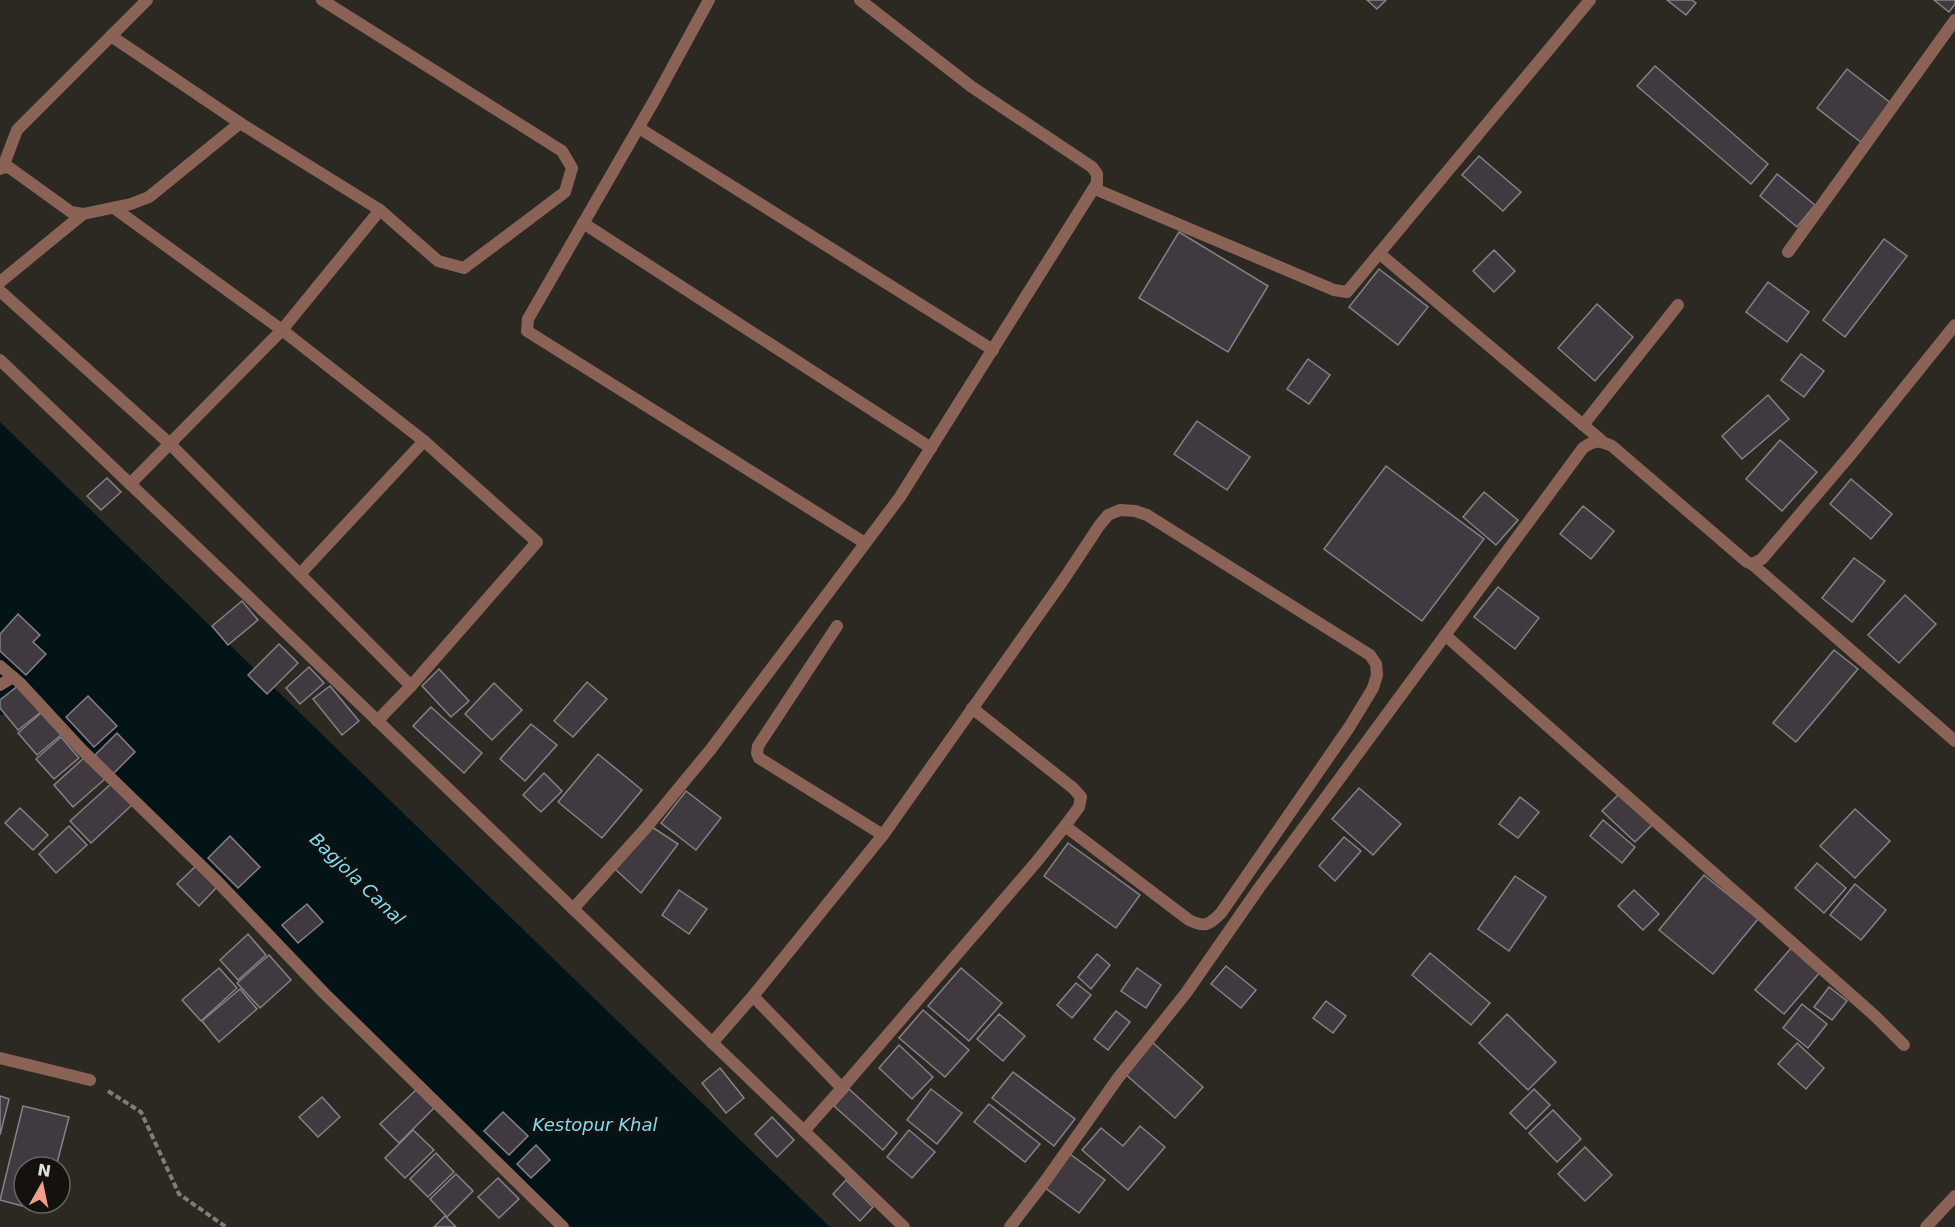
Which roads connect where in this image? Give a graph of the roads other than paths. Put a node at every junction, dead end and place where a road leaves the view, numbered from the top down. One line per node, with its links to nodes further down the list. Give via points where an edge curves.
1 (147, 0): 7 (street)
2 (322, 0): 13 (street, via 562,151 572,168 565,192 464,268 438,261)
3 (709, 0): 9 (street)
4 (860, 0): 11 (street, via 972,87 1092,167 1097,174)
5 (1590, 0): 17 (street)
6 (1955, 20): 16 (street)
7 (111, 36): 8 (street); 10 (street, via 17,130)
8 (240, 123): 12 (street, via 149,197); 13 (street)
9 (639, 128): 15 (street); 23 (street)
10 (1, 168): 14 (street, via 10,168 71,212)
11 (1095, 189): 17 (street, via 1340,292 1347,292); 23 (street)
12 (114, 208): 14 (street); 22 (street)
13 (380, 210): 22 (street)
14 (83, 214): 18 (street)
15 (583, 223): 29 (street); 31 (street, via 528,319 527,331)
16 (1788, 252)
17 (1380, 254): 25 (street)
18 (0, 282)
19 (0, 291): 28 (street)
20 (1678, 305): 25 (street)
21 (1955, 325): 32 (street, via 1822,489 1762,559)
22 (282, 330): 27 (street); 28 (street)
23 (993, 350): 29 (street)
24 (0, 360): 30 (street)
25 (1583, 425): 26 (street)
26 (1601, 440): 32 (street); 35 (street, via 1583,448)
27 (423, 441): 33 (street); 39 (street, via 537,542)
28 (169, 443): 30 (street); 33 (street)
29 (931, 448): 31 (street)
30 (130, 484): 41 (street)
31 (865, 543): 45 (street, via 711,749)
32 (1752, 564): 42 (street)
33 (300, 574): 39 (street)
34 (837, 626): 44 (street, via 757,753 759,758)
35 (1445, 635): 48 (street); 56 (street, via 1186,993 1118,1078)
36 (0, 666): 37 (street)
37 (13, 677): 38 (street); 54 (street, via 324,993)
38 (0, 685)
39 (411, 686): 41 (street)
40 (972, 708): 43 (street, via 1081,797 1079,807); 43 (street, via 1098,526 1119,510 1148,515 1370,655 1376,664 1373,688 1350,726 1211,922 1199,925 1189,920); 44 (street)
41 (377, 721): 45 (street)
42 (1955, 741)
43 (1065, 826): 51 (street)
44 (883, 835): 46 (street)
45 (573, 909): 47 (street)
46 (753, 996): 47 (street); 51 (street)
47 (712, 1043): 52 (street)
48 (1904, 1045)
49 (0, 1058): 50 (street)
50 (90, 1080)
51 (842, 1088): 52 (street)
52 (804, 1131): 55 (street)
53 (1955, 1196): 57 (street)
54 (563, 1227)
55 (904, 1227)
56 (1010, 1227)
57 (1926, 1227)

